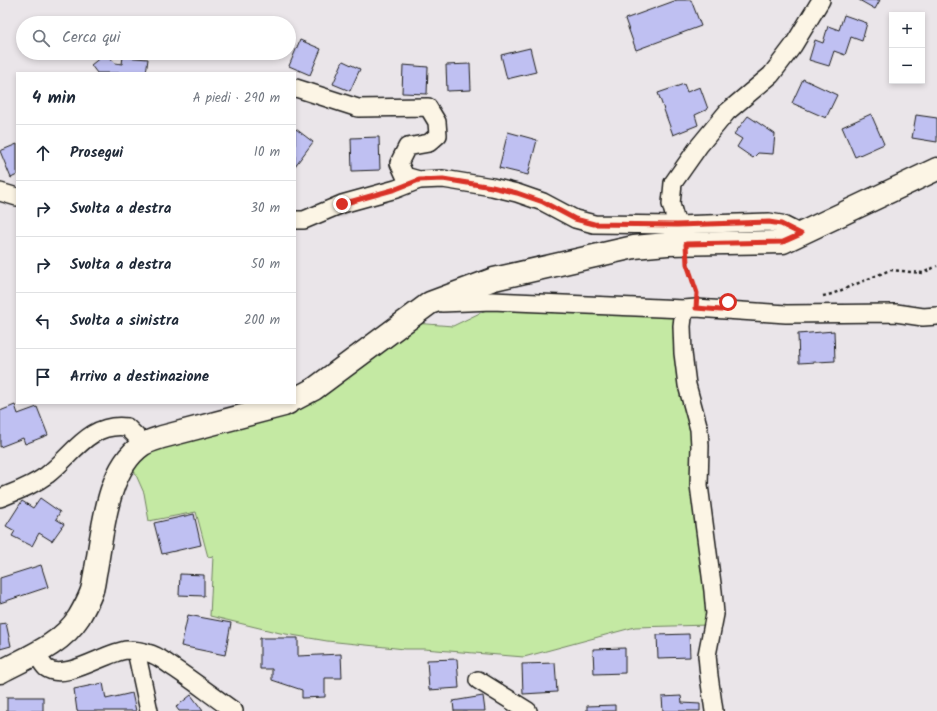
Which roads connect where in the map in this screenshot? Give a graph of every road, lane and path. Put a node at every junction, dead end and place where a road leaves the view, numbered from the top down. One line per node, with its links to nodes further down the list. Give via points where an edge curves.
1 (821, 0): 8 (street, via 793,46 771,74 727,112 673,183 671,204)
2 (296, 88): 4 (street, via 358,108 428,107 437,122 438,135 429,143 407,147 399,163 405,176)
3 (937, 169): 8 (street, via 783,242)
4 (419, 180): 7 (street, via 342,204 304,220); 8 (street, via 443,179 504,190 543,202 575,219 594,224)
5 (0, 192): 6 (street)
6 (16, 197)
7 (296, 220)
8 (681, 235): 11 (street, via 667,244 634,247 501,277); 12 (path, via 697,293)
9 (937, 266): 10 (path, via 923,272 890,270 832,294)
10 (817, 297)
11 (430, 304): 12 (street, via 492,300); 14 (street, via 314,389)
12 (690, 309): 13 (street, via 786,314 896,313 923,317); 25 (street, via 682,326 683,353 699,429 699,485 713,591 714,614 707,655)
13 (937, 316)
14 (296, 398)
15 (286, 404): 16 (street)
16 (144, 444): 17 (street, via 127,427 111,427 96,432 82,441 47,474 28,487); 19 (street, via 121,468 112,489 91,593 79,617 66,634)
17 (0, 498)
18 (136, 651): 19 (street, via 116,653 62,672 52,671 46,667); 22 (street); 23 (street, via 162,659)
19 (36, 653): 20 (street)
20 (0, 672)
21 (478, 680): 24 (street)
22 (149, 711)
23 (234, 711)
24 (528, 711)
25 (714, 711)

